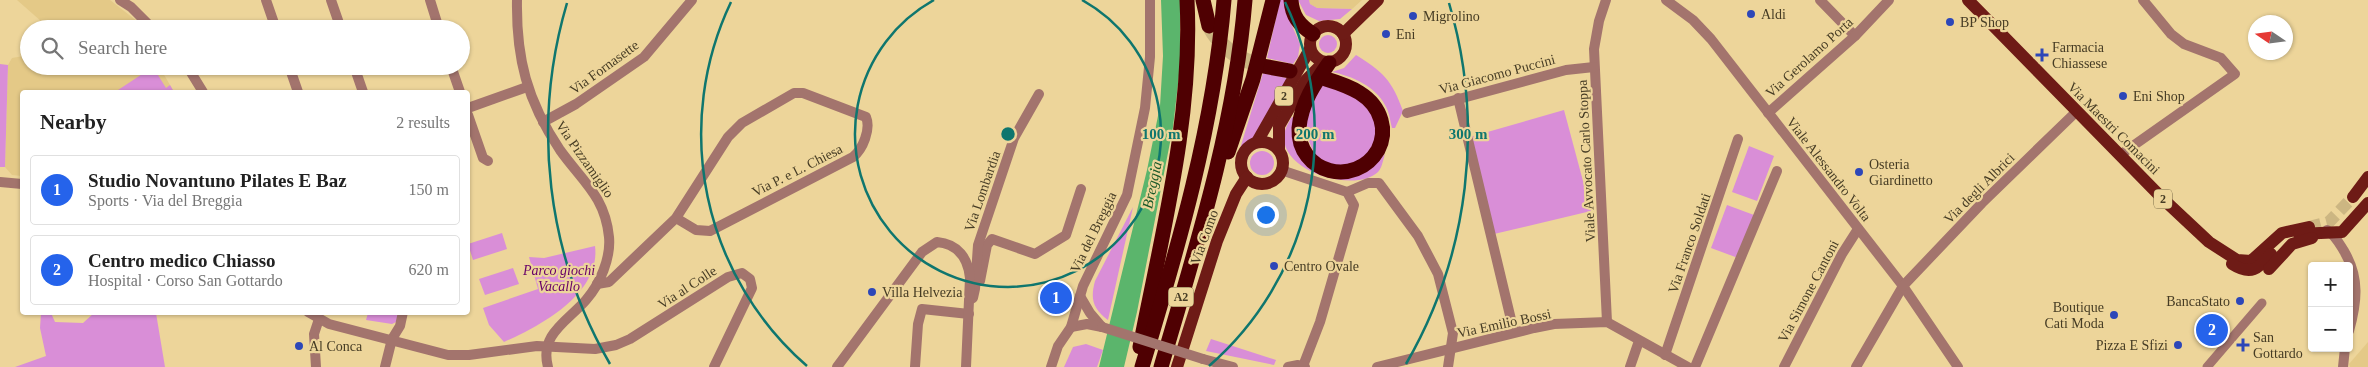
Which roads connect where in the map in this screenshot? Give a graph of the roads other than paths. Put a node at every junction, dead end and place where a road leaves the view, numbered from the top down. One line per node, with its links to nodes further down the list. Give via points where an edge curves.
1 (120, 0): 21 (street)
2 (266, 0): 23 (street)
3 (331, 0): 24 (street)
4 (430, 0): 25 (street)
5 (517, 0): 40 (street, Via Pizzamiglio, via 517,30)
6 (692, 0): 52 (street, Via Fornasette, via 644,58)
7 (1150, 0): 79 (street, Via del Breggia, via 1150,57 1135,163 1122,208)
8 (1187, 0): 105 (highway, via 1188,53 1180,136)
9 (1203, 0): 26 (highway)
10 (1224, 0): 106 (highway, A2, via 1215,71 1194,176)
11 (1245, 0): 69 (highway, A2, via 1228,114)
12 (1273, 0): 69 (highway, via 1253,79)
13 (1291, 0): 27 (highway, via 1298,22)
14 (1378, 0): 28 (main road)
15 (1606, 0): 33 (street, Viale Avvocato Carlo Stoppa, via 1596,37)
16 (1666, 0): 50 (street, Viale Alessandro Volta, via 1693,20 1711,39)
17 (1820, 0): 29 (street)
18 (1889, 0): 29 (street, Via Gerolamo Porta)
19 (1968, 0): 48 (main road, Via Maestri Comacini / 2)
20 (2143, 0): 56 (street, via 2184,44 2221,58 2235,74)
21 (130, 4): 22 (street)
22 (145, 20)
23 (273, 20)
24 (337, 20)
25 (436, 20)
26 (1209, 26)
27 (1313, 34): 28 (main road, via 1328,26 1339,29); 30 (main road)
28 (1343, 34): 31 (main road, via 1346,51 1339,59)
29 (1855, 36): 50 (street, Via Gerolamo Porta)
30 (1310, 49): 31 (main road, via 1315,58); 54 (main road, 2)
31 (1326, 63): 39 (highway, via 1306,98 1300,123 1301,143 1318,167 1333,172 1352,171 1368,162 1376,152 1382,139 1382,122 1378,110 1364,96); 55 (main road, 2, via 1305,81 1282,121 1278,130)
32 (1263, 66): 34 (highway)
33 (1594, 67): 46 (street, Via Giacomo Puccini, via 1566,70); 87 (street, Viale Avvocato Carlo Stoppa)
34 (1290, 71)
35 (193, 75): 41 (street)
36 (292, 75): 42 (street)
37 (357, 75): 43 (street)
38 (454, 75): 44 (street)
39 (1326, 79)
40 (527, 87): 47 (street); 52 (street, Via Pizzamiglio)
41 (202, 90)
42 (297, 90)
43 (362, 90)
44 (459, 90)
45 (1039, 94): 78 (street, Via Lombardia, via 1014,138 978,244)
46 (1458, 98): 49 (street, Via Giacomo Puccini); 90 (street)
47 (470, 107)
48 (2077, 111): 56 (main road, Via Maestri Comacini / 2); 77 (street, Via degli Albrici, via 1982,203)
49 (1407, 113)
50 (1768, 113): 71 (street, Viale Alessandro Volta)
51 (470, 120): 57 (street, via 483,158)
52 (543, 122): 76 (street, Via Pizzamiglio, via 603,208 610,244)
53 (1738, 139): 96 (street, Via Franco Soldati)
54 (1257, 142): 55 (main road, via 1270,144); 60 (main road, via 1249,146 1242,156 1242,168)
55 (1279, 150): 58 (main road)
56 (2120, 155): 74 (main road, Via Maestri Comacini / 2)
57 (488, 161)
58 (1282, 170): 60 (main road, via 1266,183); 65 (street)
59 (1777, 171): 116 (street)
60 (1247, 178): 108 (main road, Via Como, via 1236,194 1217,241)
61 (2367, 178): 66 (main road)
62 (0, 182): 63 (street)
63 (20, 184)
64 (1081, 189): 78 (street, via 1066,235 1035,254 992,239 988,242 981,279)
65 (1347, 192): 94 (street, via 1368,183 1379,183 1418,236 1438,274 1453,333); 111 (street, via 1352,197 1354,210)
66 (2353, 197)
67 (2368, 202): 73 (main road, 2, via 2342,232)
68 (676, 218): 68 (street, Via P. e L. Chiesa, via 696,230 710,231 853,157 862,147 868,122 866,117 803,93 785,96 742,123 728,137); 76 (street, Via P. e L. Chiesa, via 609,282)
69 (1202, 226): 107 (highway, A2)
70 (2309, 227): 72 (main road, 2); 73 (street, via 2322,228)
71 (1858, 229): 77 (street, Viale Alessandro Volta); 117 (street, Via Simone Cantoni)
72 (2293, 233): 73 (main road, 2); 74 (main road, Via Maestri Comacini / 2, via 2278,236 2248,262 2237,260); 75 (main road, via 2254,270 2242,270)
73 (2328, 234): 75 (main road, via 2295,242 2256,278 2240,275); 82 (street, via 2350,261 2355,274 2357,289)
74 (2209, 242): 75 (main road)
75 (2224, 259)
76 (597, 284): 93 (street, Via Pizzamiglio, via 587,299 555,329)
77 (1903, 286): 118 (street, Via degli Albrici); 119 (street, Viale Alessandro Volta)
78 (975, 287): 80 (street, Via Lombardia, via 973,298)
79 (1080, 296): 88 (street); 89 (street, Via del Breggia)
80 (969, 300): 83 (street); 101 (street, via 970,278 966,257 944,243 933,244 922,252)
81 (2262, 303): 120 (street)
82 (2353, 310)
83 (969, 314): 102 (street, via 922,309); 103 (street)
84 (313, 315): 86 (street)
85 (402, 315): 91 (street)
86 (319, 319): 91 (street); 97 (street, via 314,334)
87 (1607, 322): 90 (street, Via Emilio Bossi, via 1554,324); 92 (street)
88 (1097, 324): 89 (street); 109 (street, bridge)
89 (1070, 327): 104 (street, via 1058,346)
90 (1514, 332): 94 (street, Via Emilio Bossi)
91 (392, 339): 93 (street, via 455,355); 98 (street)
92 (1639, 341): 96 (street); 114 (street)
93 (546, 346): 99 (street); 100 (street, Via al Colle, via 587,349 616,345 638,335 728,277 742,273 750,279 752,288)
94 (1452, 348): 112 (street, Via Emilio Bossi); 113 (street)
95 (2345, 352): 121 (street)
96 (1666, 355): 115 (street)
97 (316, 367)
98 (385, 367)
99 (548, 367)
100 (714, 367)
101 (837, 367)
102 (915, 367)
103 (966, 367)
104 (1051, 367)
105 (1136, 367)
106 (1142, 367)
107 (1161, 367)
108 (1177, 367)
109 (1232, 367)
110 (1288, 367): 111 (street)
111 (1304, 367)
112 (1377, 367)
113 (1448, 367)
114 (1630, 367)
115 (1688, 367)
116 (1695, 367)
117 (1784, 367)
118 (1856, 367)
119 (1958, 367)
120 (2207, 367)
121 (2344, 367)

